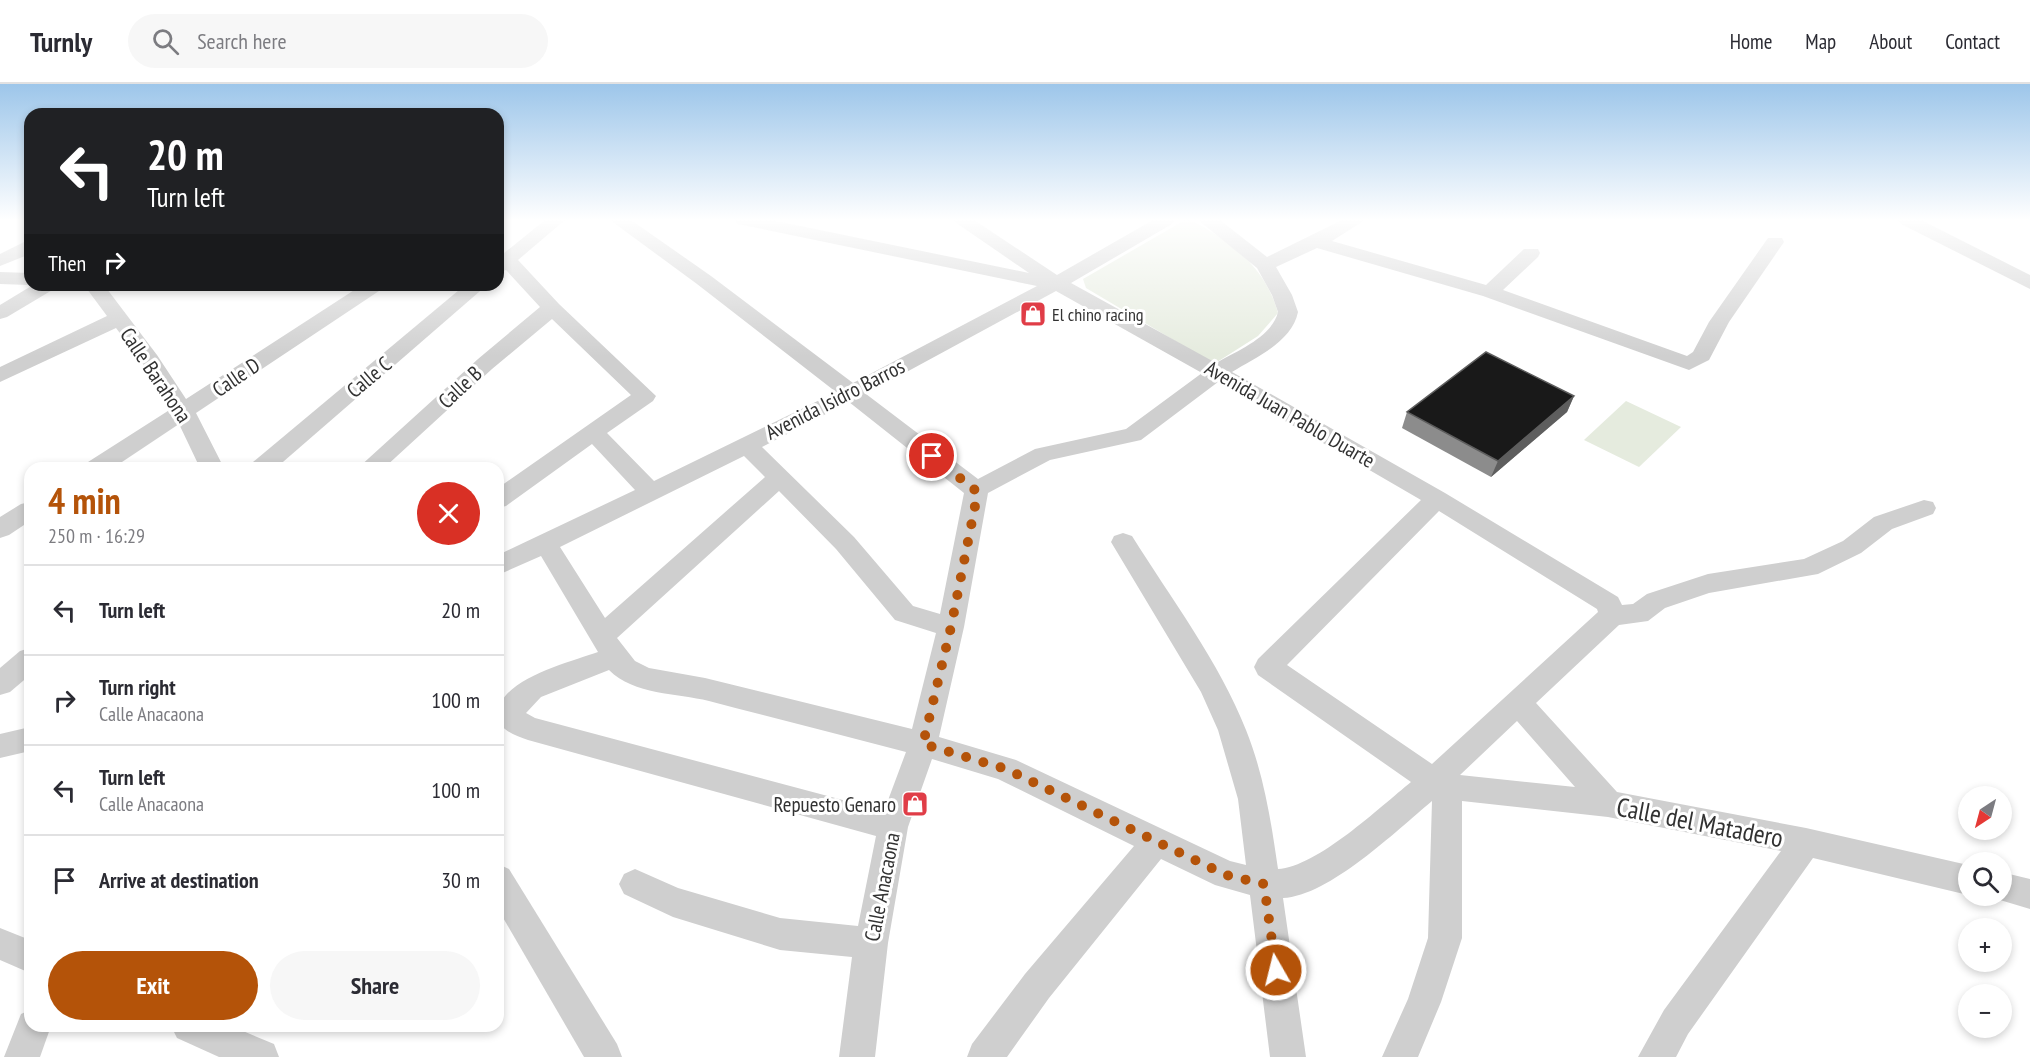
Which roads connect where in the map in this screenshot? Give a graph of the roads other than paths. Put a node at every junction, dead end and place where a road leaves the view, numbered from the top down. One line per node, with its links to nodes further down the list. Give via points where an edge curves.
1 (505, 265): 18 (street)
2 (683, 265): 23 (street)
3 (971, 265): 12 (street)
4 (1031, 265): 12 (street, Avenida Juan Pablo Duarte)
5 (1089, 265): 12 (street, Avenida Isidro Barros)
6 (1265, 265): 21 (street, via 1282,295 1288,312 1286,321 1269,340)
7 (1397, 265): 17 (street)
8 (1519, 265): 17 (street)
9 (1759, 265): 17 (street, via 1719,322 1702,356 1689,364)
10 (1996, 265): 11 (street)
11 (2030, 283)
12 (1058, 284): 21 (street, Avenida Juan Pablo Duarte); 23 (street, Avenida Isidro Barros)
13 (37, 291): 19 (street)
14 (98, 291): 20 (street, Calle Barahona)
15 (366, 291): 24 (street, Calle D)
16 (470, 291): 29 (street, Calle C)
17 (1490, 292)
18 (552, 308): 25 (street, via 645,396); 30 (street, Calle B)
19 (0, 313)
20 (118, 319): 22 (street); 24 (street, Calle Barahona)
21 (1217, 372): 32 (street, via 1128,437 1043,454); 35 (street, Avenida Juan Pablo Duarte)
22 (0, 375)
23 (848, 392): 26 (street, Avenida Isidro Barros); 32 (street)
24 (184, 412): 27 (street, Calle D); 28 (street, Calle Barahona)
25 (593, 432): 33 (street); 34 (street)
26 (747, 444): 31 (street); 33 (street, Avenida Isidro Barros)
27 (105, 462)
28 (209, 462)
29 (268, 462)
30 (377, 462)
31 (779, 478): 43 (street, via 845,543 904,613); 44 (street)
32 (975, 490): 43 (street, Calle Anacaona, via 977,496)
33 (651, 492): 40 (street, Avenida Isidro Barros)
34 (504, 496)
35 (1437, 499): 42 (street, Avenida Juan Pablo Duarte, via 1609,604); 51 (street, via 1268,667)
36 (1924, 508): 42 (street, via 1882,523 1852,547 1809,567 1708,584 1656,601 1639,614)
37 (24, 514): 38 (street)
38 (0, 530)
39 (1124, 542): 58 (street, via 1213,688 1232,730 1253,799)
40 (546, 544): 41 (street, Avenida Isidro Barros); 44 (street)
41 (504, 558)
42 (1612, 615): 47 (street)
43 (951, 627): 49 (street, Calle Anacaona)
44 (608, 647): 49 (street, via 625,669 644,678 705,689); 53 (street, via 531,689 511,710 512,719 528,728)
45 (24, 664): 46 (street)
46 (0, 684)
47 (1517, 701): 51 (street); 52 (street)
48 (24, 740): 50 (street)
49 (923, 744): 53 (street, Calle Anacaona); 54 (street, via 1006,769)
50 (0, 746)
51 (1436, 784): 52 (street, Calle del Matadero); 58 (street, via 1310,876 1289,883); 73 (street, via 1445,938)
52 (1608, 804): 55 (street, Calle del Matadero)
53 (893, 827): 62 (street, Calle Anacaona)
54 (1156, 842): 58 (street, via 1226,875); 71 (street, via 1037,986)
55 (1806, 843): 56 (street, Calle del Matadero); 74 (street, via 1676,1022)
56 (1958, 878)
57 (635, 884): 62 (street, via 673,902 780,934)
58 (1264, 884): 72 (street)
59 (504, 889): 69 (street)
60 (2012, 890): 61 (street)
61 (2030, 894)
62 (871, 943): 70 (street, Calle Anacaona)
63 (0, 944): 64 (street)
64 (24, 954)
65 (31, 1032): 67 (street)
66 (203, 1032): 68 (street)
67 (22, 1057)
68 (261, 1057)
69 (604, 1057)
70 (857, 1057)
71 (985, 1057)
72 (1288, 1057)
73 (1400, 1057)
74 (1656, 1057)

